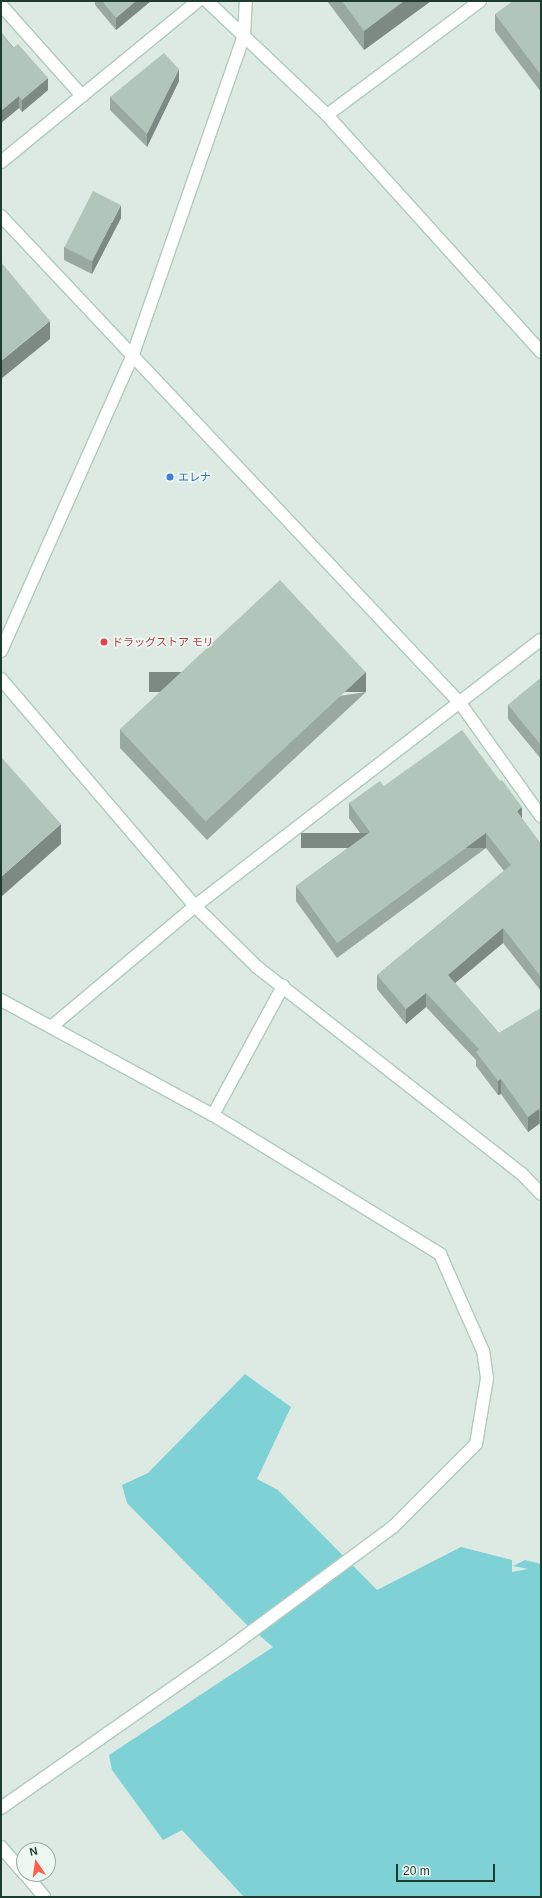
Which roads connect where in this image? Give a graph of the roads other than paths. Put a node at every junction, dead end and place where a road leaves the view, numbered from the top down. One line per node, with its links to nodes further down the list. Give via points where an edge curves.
1 (198, 1): 7 (street)
2 (207, 1): 6 (street)
3 (246, 1): 6 (street)
4 (480, 1): 8 (street)
5 (1, 6): 7 (street)
6 (244, 36): 8 (street); 12 (street)
7 (82, 96): 9 (street)
8 (327, 115): 11 (street)
9 (1, 162)
10 (1, 216): 12 (street)
11 (541, 352)
12 (132, 357): 14 (street); 16 (street)
13 (541, 640): 16 (street)
14 (1, 651)
15 (1, 680): 18 (street)
16 (460, 703): 17 (street); 18 (street)
17 (541, 816)
18 (195, 906): 19 (street, via 257,966); 21 (street)
19 (282, 986): 22 (street); 23 (street, via 520,1173)
20 (1, 1000): 21 (street)
21 (52, 1027): 22 (street)
22 (212, 1115): 24 (street, via 440,1254 483,1351 487,1378 476,1444 393,1527 232,1646)
23 (541, 1194)
24 (1, 1808)
25 (1, 1847): 26 (street)
26 (16, 1865)
27 (31, 1882): 28 (street)
28 (44, 1897)

